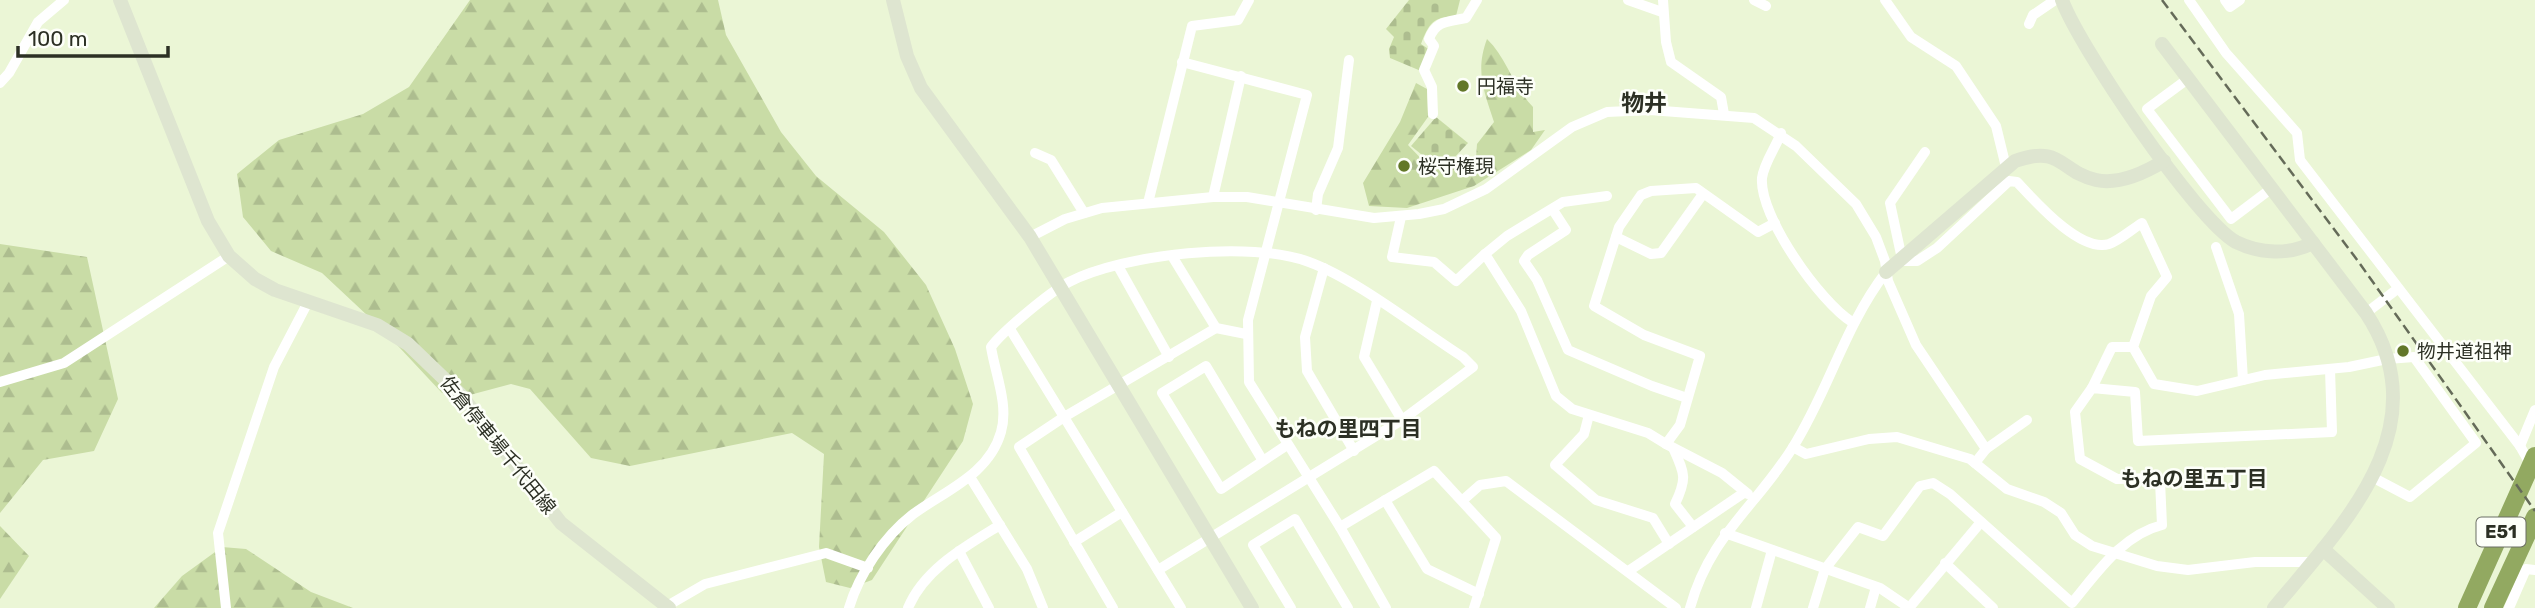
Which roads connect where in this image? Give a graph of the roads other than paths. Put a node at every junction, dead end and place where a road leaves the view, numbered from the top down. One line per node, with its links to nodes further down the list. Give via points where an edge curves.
1 (64, 0): 24 (street, via 38,22)
2 (120, 0): 50 (street, 佐倉停車場千代田線, via 208,221)
3 (893, 0): 44 (street, via 907,56 921,88)
4 (1249, 0): 20 (street, via 1238,20 1192,26)
5 (1477, 0): 26 (street, via 1466,18 1433,28 1429,39 1434,46 1424,70 1432,87)
6 (1628, 0): 16 (street)
7 (1663, 0): 16 (street)
8 (1754, 0): 15 (street)
9 (1885, 0): 23 (street, via 1912,37 1956,66)
10 (2055, 0): 17 (street)
11 (2062, 0): 31 (street, via 2087,51)
12 (2189, 0): 57 (street, via 2226,53 2297,133 2300,160)
13 (2225, 0): 14 (street, via 2230,7)
14 (2241, 0)
15 (1766, 6)
16 (1662, 12): 27 (street, via 1671,62 1721,97)
17 (2029, 24)
18 (2162, 44): 22 (street)
19 (1349, 60): 39 (street, via 1338,148)
20 (1182, 62): 21 (street); 38 (street)
21 (1241, 76): 36 (street); 37 (street, via 1307,95)
22 (2189, 78): 33 (street); 33 (street, via 2147,109 2231,219)
23 (1965, 79): 25 (street); 32 (street, via 1996,126)
24 (0, 83)
25 (1980, 83)
26 (1433, 114)
27 (1724, 114): 28 (street, via 1754,118); 42 (street, via 1607,112 1572,127 1474,195 1444,209)
28 (1781, 133): 43 (street, via 1762,180); 55 (street, via 1856,204 1876,237)
29 (1925, 152): 52 (street, via 1890,203)
30 (1035, 153): 41 (street, via 1051,160)
31 (2164, 161): 32 (street, via 2130,177 2098,181 2051,156 2027,156); 46 (street, via 2221,232 2235,241 2267,252)
32 (2006, 167): 52 (street)
33 (2272, 188): 46 (street)
34 (1703, 194): 43 (street, via 1758,232); 45 (street, via 1690,187 1641,195); 45 (street, via 1661,253 1651,254)
35 (1607, 195): 40 (street, via 1563,202)
36 (1213, 197): 37 (street); 38 (street)
37 (1280, 202): 39 (street); 48 (street)
38 (1148, 203): 41 (street)
39 (1316, 210): 42 (street)
40 (1553, 210): 49 (street); 73 (street, via 1566,230 1524,261 1568,350)
41 (1084, 213): 44 (street)
42 (1401, 217): 49 (street, via 1392,257 1434,262 1455,281)
43 (1775, 223): 61 (street, via 1825,301)
44 (1030, 237): 56 (street)
45 (1616, 237): 73 (street, via 1594,306 1644,335 1700,356)
46 (2313, 243): 60 (street)
47 (2216, 247): 69 (street, via 2239,314)
48 (1266, 252): 51 (street); 54 (street); 64 (street)
49 (1485, 254): 75 (street, via 1521,311 1556,396)
50 (229, 256): 59 (street, 佐倉停車場千代田線, via 255,279); 70 (street, via 64,363)
51 (1172, 256): 53 (street); 62 (street)
52 (1901, 260): 55 (street); 65 (street, via 1917,261 1937,248 2009,181 2017,182 2068,230 2097,244 2109,244 2142,223 2168,277 2151,296)
53 (1118, 266): 56 (street); 66 (street)
54 (1324, 268): 58 (street); 83 (street, via 1305,337 1307,372)
55 (1886, 272): 61 (street); 82 (street, via 1916,345)
56 (1058, 288): 63 (street); 72 (street)
57 (2396, 289): 60 (street); 84 (street)
58 (1377, 301): 77 (street, via 1364,357); 77 (street, via 1473,367)
59 (308, 302): 118 (street, 佐倉停車場千代田線, via 377,325 435,366 561,523); 120 (street, via 274,367 218,533)
60 (2365, 313): 67 (street, via 2378,332)
61 (1852, 322): 81 (street)
62 (1216, 328): 64 (street); 66 (street)
63 (1010, 329): 76 (street); 88 (street, via 991,347 1002,393 1002,431 985,462)
64 (1246, 334): 79 (street, via 1249,382)
65 (2133, 346): 69 (street, via 2154,384 2197,391); 71 (street, via 2112,347)
66 (1169, 357): 72 (street)
67 (2387, 359): 68 (street); 90 (street, via 2394,408); 90 (street, via 2414,357 2476,443 2410,497)
68 (2330, 369): 69 (street); 71 (street, via 2332,432 2138,441 2135,392)
69 (2243, 380)
70 (0, 382)
71 (2092, 387): 107 (street, via 2075,412 2080,459 2116,478 2160,481 2162,525 2144,529)
72 (1118, 388): 76 (street); 101 (street)
73 (1687, 398): 80 (street)
74 (2535, 410): 84 (street)
75 (1589, 415): 80 (street, via 1648,433); 103 (street, via 1584,434 1555,465 1596,500 1653,518)
76 (1064, 417): 94 (street); 102 (street, via 1019,447)
77 (1402, 420): 83 (street)
78 (2026, 420): 82 (street)
79 (1287, 445): 85 (street); 89 (street)
80 (1670, 447): 91 (street, via 1722,473); 99 (street, via 1685,484 1675,504)
81 (1793, 447): 86 (street, via 1806,454 1897,437); 91 (street)
82 (1986, 449): 86 (street)
83 (1354, 451): 89 (street)
84 (2527, 451): 87 (street); 140 (highway, E51)
85 (1263, 461): 85 (street, via 1221,489 1162,393 1206,366)
86 (1975, 463): 107 (street, via 2007,489 2061,513 2076,535)
87 (2535, 472)
88 (970, 477): 97 (street); 110 (street, via 911,516)
89 (1309, 477): 98 (street); 101 (street)
90 (2372, 477): 104 (street)
91 (1750, 495): 99 (street); 100 (street)
92 (1385, 500): 93 (street, via 1434,471); 98 (street); 116 (street, via 1427,569)
93 (1463, 500): 113 (street, via 1480,485 1502,480); 116 (street, via 1496,538)
94 (1122, 512): 102 (street); 112 (street)
95 (2535, 517): 141 (highway, E51)
96 (1981, 522): 109 (street); 111 (street, via 1933,483 1920,486 1883,536 1858,527); 117 (street)
97 (1000, 525): 106 (street); 124 (street, via 1027,569)
98 (1340, 527): 130 (street)
99 (1693, 527): 103 (street)
100 (1725, 533): 105 (street); 133 (street, via 1705,564)
101 (1210, 537): 112 (street); 127 (street)
102 (1074, 542): 125 (street)
103 (1668, 544): 113 (street)
104 (2323, 549): 108 (street); 139 (street)
105 (1772, 550): 111 (street); 134 (street)
106 (959, 551): 122 (street, via 921,585); 123 (street)
107 (2112, 555): 108 (street, via 2188,570 2255,562); 117 (street)
108 (2312, 562): 138 (street)
109 (1945, 564): 119 (street); 137 (street)
110 (868, 568): 118 (street, via 826,552 705,583); 121 (street)
111 (1825, 569): 115 (street); 135 (street)
112 (1158, 570): 126 (street)
113 (1630, 570): 132 (street)
114 (2535, 570): 142 (street, via 2526,569)
115 (1876, 587): 119 (street); 136 (street)
116 (1479, 594): 131 (street)
117 (2070, 606)
118 (668, 607)
119 (1908, 607)
120 (226, 608)
121 (849, 608)
122 (908, 608)
123 (989, 608)
124 (1043, 608)
125 (1113, 608)
126 (1181, 608)
127 (1252, 608)
128 (1291, 608): 129 (street, via 1254,545 1295,519)
129 (1348, 608)
130 (1387, 608)
131 (1474, 608)
132 (1676, 608)
133 (1690, 608)
134 (1756, 608)
135 (1813, 608)
136 (1870, 608)
137 (1993, 608)
138 (2274, 608)
139 (2388, 608)
140 (2467, 608)
141 (2493, 608)
142 (2509, 608)

